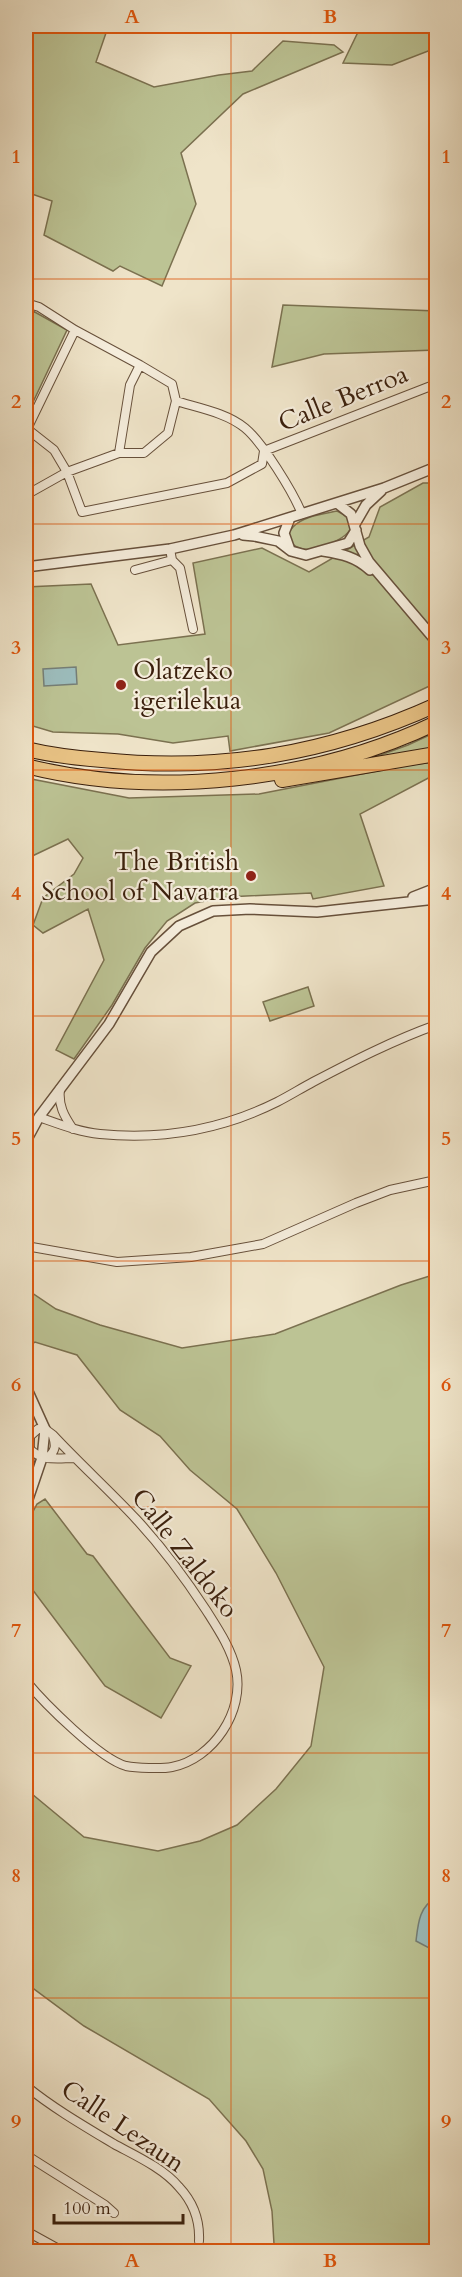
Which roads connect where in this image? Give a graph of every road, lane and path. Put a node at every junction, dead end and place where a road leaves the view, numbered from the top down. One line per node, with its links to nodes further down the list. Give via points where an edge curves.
1 (26, 303): 2 (street)
2 (75, 330): 3 (street); 6 (street)
3 (140, 365): 5 (street, via 172,384); 8 (street, via 130,385)
4 (436, 384): 7 (street, Calle Berroa)
5 (177, 400): 7 (street, via 232,420 246,429); 8 (street, via 168,433 144,453)
6 (26, 428): 10 (street, via 54,450)
7 (264, 451): 10 (street, via 262,464 227,483 82,512); 14 (street)
8 (119, 453): 10 (street)
9 (436, 467): 11 (street)
10 (67, 472): 12 (street)
11 (384, 488): 13 (street); 16 (street, via 366,505)
12 (26, 495)
13 (337, 503): 14 (street); 16 (street, via 351,514)
14 (302, 514): 15 (street)
15 (290, 518): 17 (street); 19 (street, via 284,533)
16 (356, 527): 20 (street, via 348,543); 25 (street, via 369,562)
17 (234, 535): 18 (street); 19 (street, via 278,541)
18 (170, 549): 21 (street); 22 (street)
19 (291, 551): 20 (street, via 306,555)
20 (323, 551): 26 (street, via 360,561)
21 (172, 560): 23 (street); 24 (street, via 180,568)
22 (26, 567)
23 (135, 570)
24 (193, 629)
25 (436, 641)
26 (436, 648)
27 (436, 697): 30 (highway)
28 (436, 705): 30 (highway)
29 (436, 723): 34 (highway, via 360,753 283,770 178,782)
30 (331, 743): 31 (highway, via 258,759 203,764 147,765)
31 (26, 749)
32 (436, 754): 34 (highway, via 260,783 177,788)
33 (26, 766): 34 (highway)
34 (118, 781)
35 (436, 888): 37 (street)
36 (436, 899): 37 (street)
37 (398, 902): 39 (street, via 317,912 213,911 179,926 151,952 108,1024)
38 (436, 1025): 41 (street, via 367,1054 278,1102 217,1126 151,1136)
39 (60, 1089): 40 (street); 41 (street, via 61,1107)
40 (39, 1117): 41 (street); 42 (street)
41 (73, 1129)
42 (26, 1140)
43 (436, 1180): 44 (street, via 390,1190 263,1244 202,1255 117,1262)
44 (26, 1246)
45 (26, 1387): 47 (street)
46 (26, 1411): 48 (street)
47 (49, 1432): 48 (street, via 38,1430); 50 (street); 51 (street, Calle Zaldoko)
48 (29, 1437): 49 (street)
49 (29, 1448): 50 (street); 52 (street)
50 (45, 1458): 51 (street); 52 (street)
51 (75, 1458): 53 (street, Calle Zaldoko, via 138,1521 196,1595 229,1647 237,1672 237,1695 217,1740 198,1755 174,1767 126,1766 68,1724)
52 (27, 1501)
53 (26, 1682)
54 (26, 2086): 58 (street, Calle Lezaun, via 180,2187 200,2225)
55 (26, 2156): 56 (street)
56 (114, 2213)
57 (26, 2231): 59 (street)
58 (199, 2241)
59 (64, 2252)

